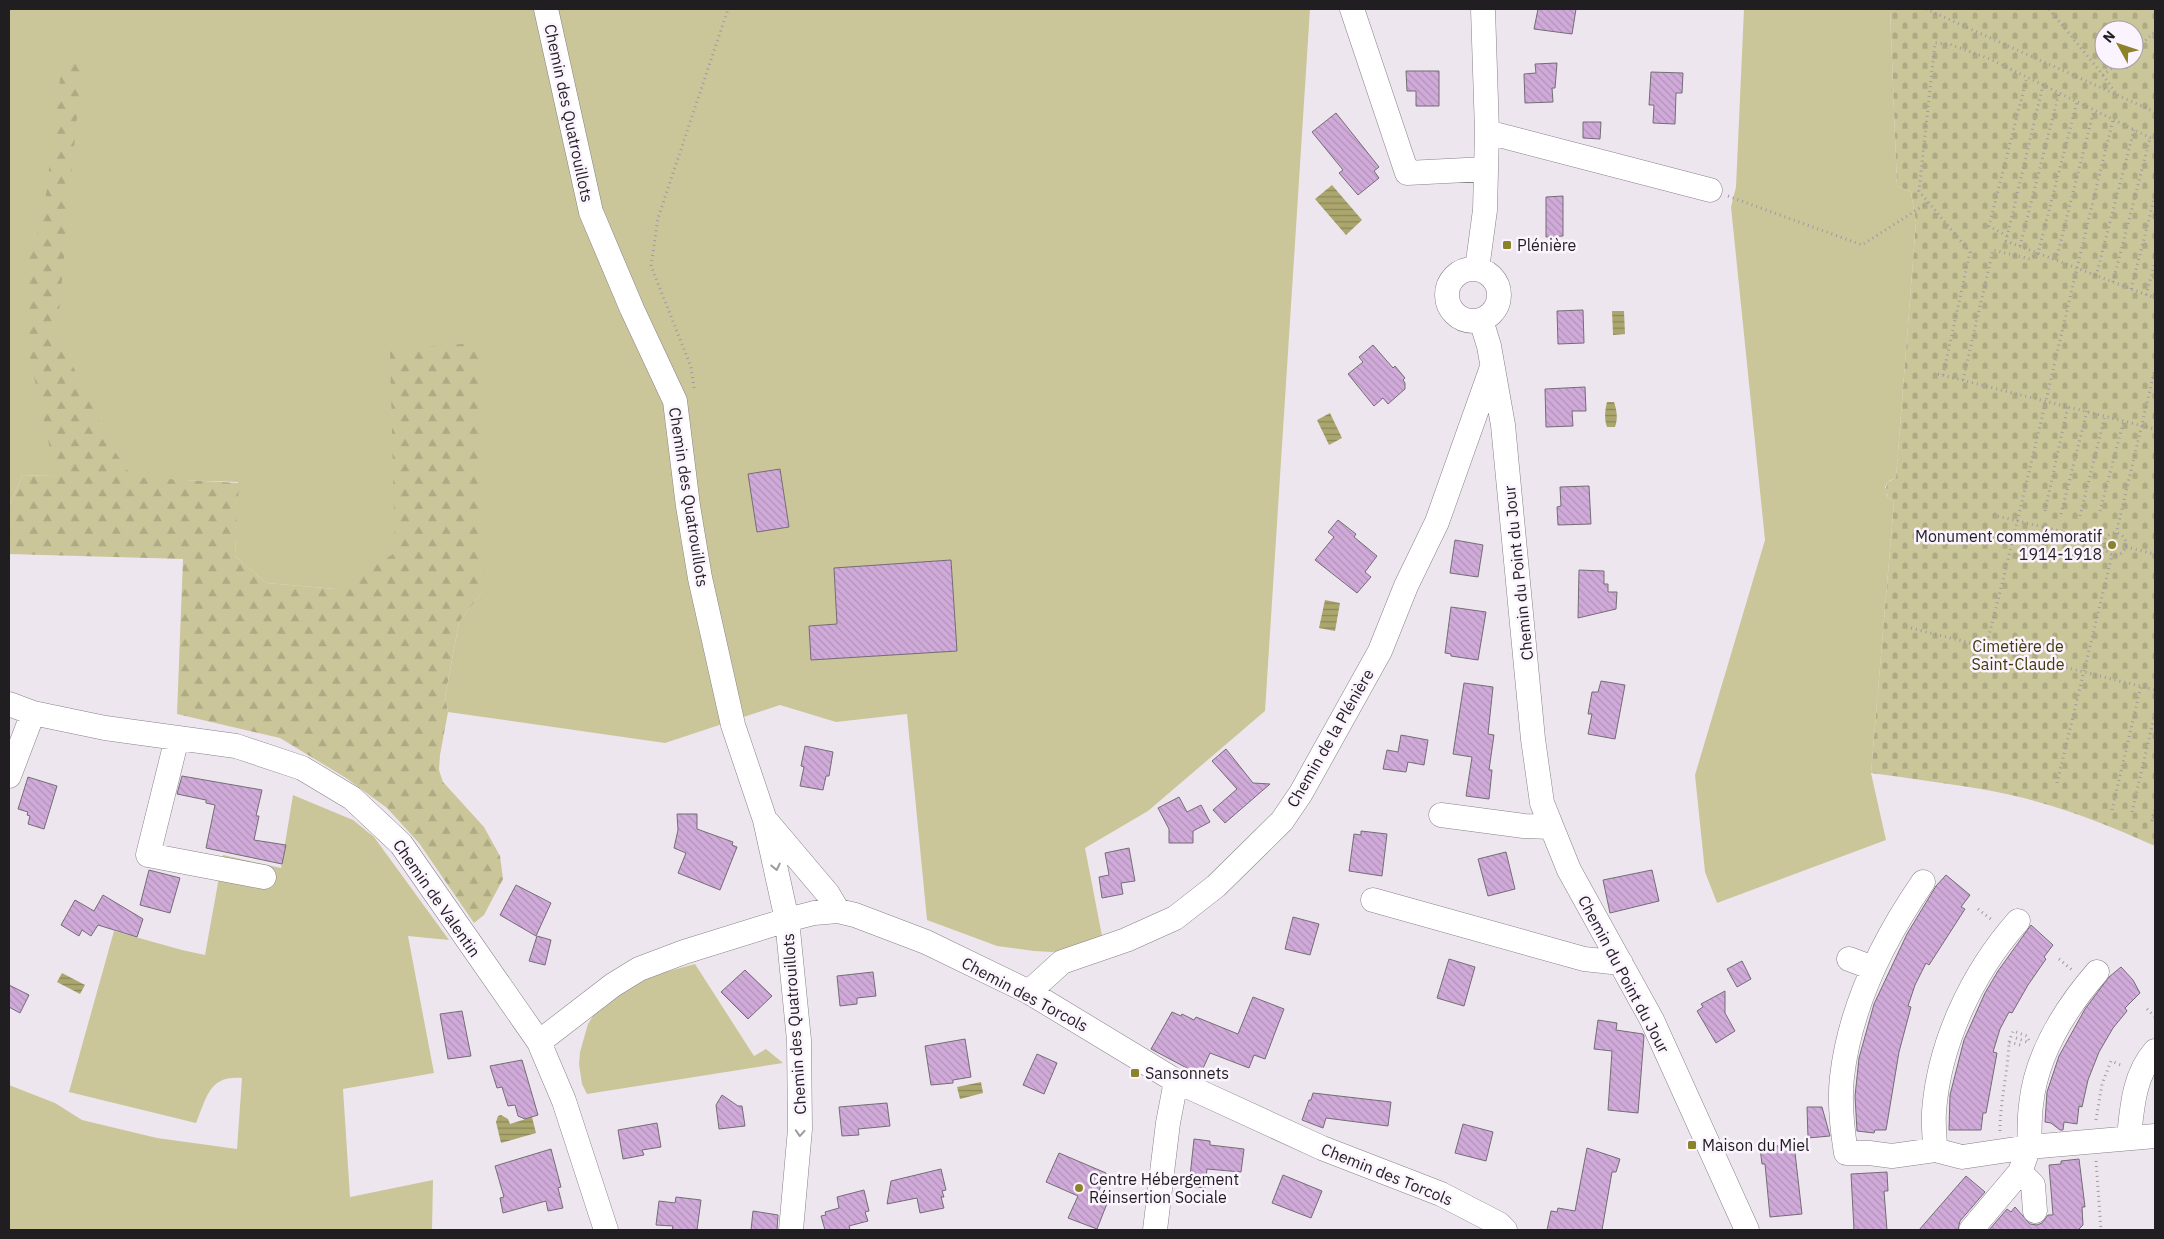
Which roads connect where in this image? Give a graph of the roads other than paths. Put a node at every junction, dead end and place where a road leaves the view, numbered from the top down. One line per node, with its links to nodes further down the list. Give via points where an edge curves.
1 (546, 9): 17 (street, Chemin des Quatrouillots, via 591,212 675,401 700,578 733,725)
2 (1352, 9): 5 (street, via 1407,173)
3 (1483, 9): 4 (street)
4 (1487, 132): 5 (street); 6 (street)
5 (1486, 169): 7 (street, via 1485,210)
6 (1710, 190)
7 (1477, 269): 8 (street, via 1492,277 1499,293 1495,310); 8 (street, via 1454,278 1449,285 1448,302 1457,316 1465,320)
8 (1481, 320): 9 (street, Chemin du Point du Jour)
9 (1492, 365): 10 (street, Chemin de la Plénière); 11 (street, Chemin du Point du Jour)
10 (1471, 424): 11 (street); 29 (street, Chemin de la Plénière, via 1437,522 1380,651 1282,821 1216,886 1174,918 1126,940 1062,962)
11 (1503, 425): 18 (street, Chemin du Point du Jour, via 1534,739 1542,803)
12 (9, 704): 13 (street, Chemin de Valentin)
13 (32, 713): 14 (street, Chemin de Valentin); 15 (street)
14 (177, 738): 19 (street, via 148,855); 30 (street, Chemin de Valentin, via 236,746 302,768 352,798 401,844)
15 (9, 776)
16 (1440, 814): 18 (street)
17 (765, 820): 22 (street, Chemin des Quatrouillots, via 828,894); 23 (street, Chemin des Quatrouillots, one-way to 23)
18 (1551, 827): 26 (street, Chemin du Point du Jour, via 1569,870)
19 (264, 877)
20 (1923, 882): 27 (street)
21 (1372, 900): 26 (street, via 1584,959)
22 (838, 911): 23 (street, Chemin des Torcols); 29 (street, Chemin des Torcols, via 926,942)
23 (787, 920): 30 (street, Chemin des Torcols, via 639,969 613,984); 40 (street, Chemin des Quatrouillots, one-way to 40, via 798,1040 800,1129)
24 (2018, 921): 36 (street, via 1985,967 1959,1015 1942,1061 1934,1112)
25 (1849, 959): 27 (street)
26 (1621, 963): 43 (street, Chemin du Point du Jour, via 1652,1020)
27 (1873, 968): 36 (street, via 1847,1047 1842,1077 1846,1153 1892,1156)
28 (2096, 972): 35 (street, via 2046,1048 2031,1104)
29 (1029, 992): 32 (street, Chemin des Torcols)
30 (539, 1042): 39 (street, Chemin de Valentin, via 564,1101)
31 (2155, 1051): 34 (street, via 2141,1074 2132,1099)
32 (1176, 1081): 41 (street); 42 (street, Chemin des Torcols, via 1322,1148 1441,1194)
33 (2155, 1136): 34 (street)
34 (2129, 1137): 35 (street)
35 (2029, 1147): 36 (street, via 1962,1157); 37 (street)
36 (1935, 1150)
37 (2020, 1172): 38 (street, via 2033,1184); 44 (street)
38 (2035, 1212)
39 (606, 1230)
40 (791, 1230)
41 (1155, 1230)
42 (1505, 1230)
43 (1747, 1230)
44 (1971, 1230)

